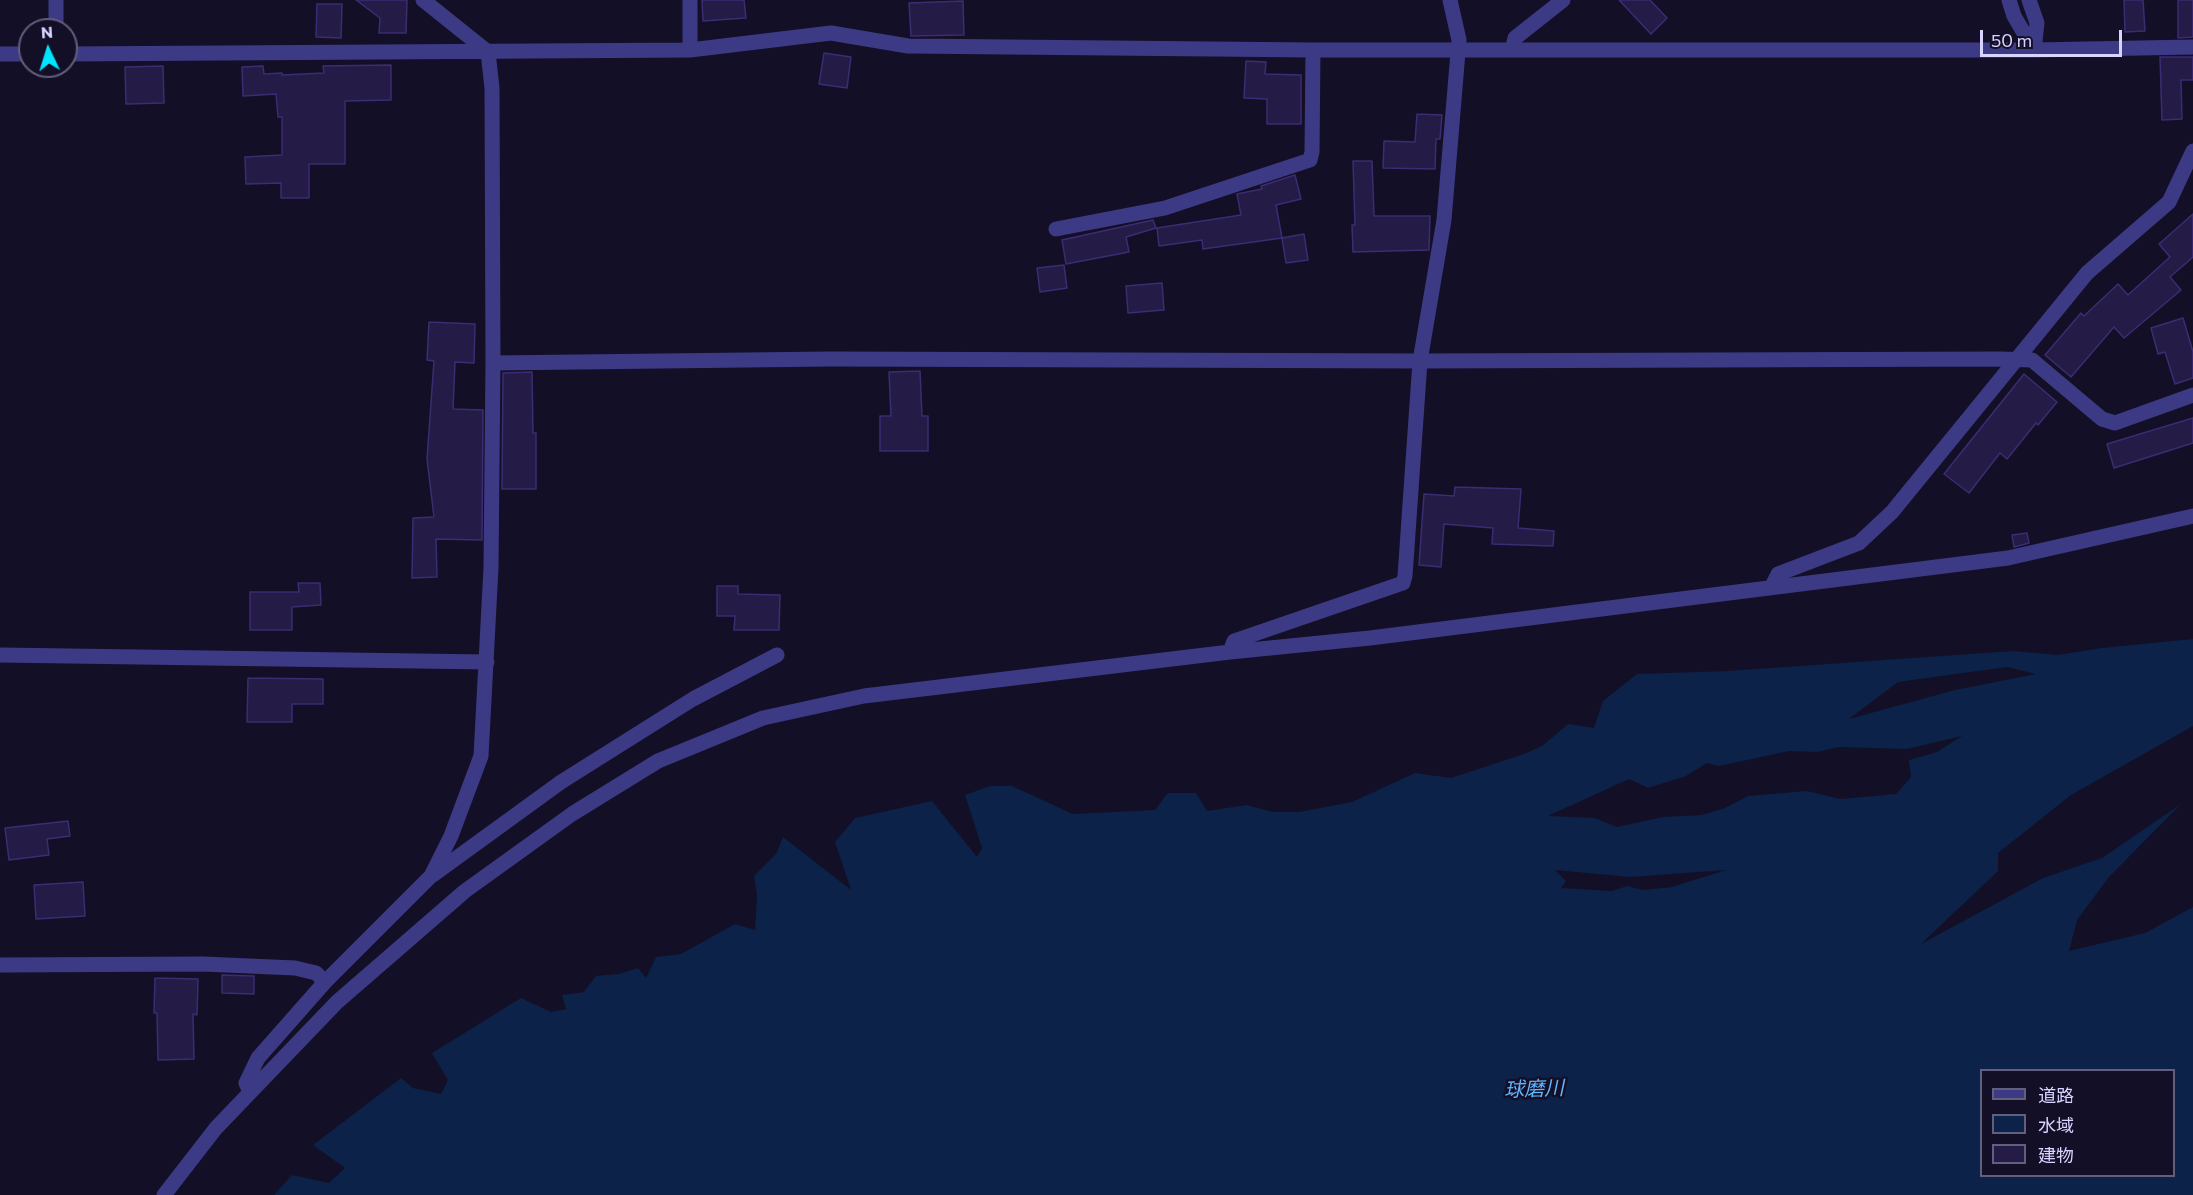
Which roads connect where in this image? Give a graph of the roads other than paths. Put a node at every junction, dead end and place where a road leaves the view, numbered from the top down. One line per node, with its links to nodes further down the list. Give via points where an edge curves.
1 (56, 0): 8 (street)
2 (423, 0): 15 (street)
3 (690, 0): 11 (street)
4 (1450, 0): 10 (street)
5 (1563, 0): 13 (street, via 1515,38)
6 (2009, 0): 14 (street)
7 (2029, 0): 14 (street, via 2037,23)
8 (56, 18)
9 (2193, 47): 14 (street)
10 (1458, 49): 12 (street); 13 (street); 22 (street, via 1444,220)
11 (690, 50): 12 (street, via 831,33 908,46); 15 (street)
12 (1313, 50): 20 (street, via 1310,160 1165,208)
13 (1512, 50): 14 (street)
14 (2034, 50)
15 (488, 52): 18 (street); 23 (street, via 492,88)
16 (0, 54): 17 (street)
17 (18, 54)
18 (78, 54)
19 (2191, 159): 21 (street, via 2169,202 2087,273)
20 (1056, 229)
21 (2018, 360): 22 (street); 24 (street, via 2032,360 2102,419 2115,423); 26 (street, via 1892,512 1859,543 1778,574)
22 (1420, 362): 23 (street, via 831,359); 27 (street, via 1403,583 1234,641)
23 (493, 363): 30 (street)
24 (2193, 395)
25 (2193, 516): 26 (street, via 2008,558)
26 (1772, 586): 27 (street, via 1370,638)
27 (1230, 652): 34 (street, via 864,696 763,718 658,761 572,814 465,891 337,1002)
28 (0, 655): 30 (street)
29 (777, 655): 31 (street, via 693,699 561,782)
30 (487, 662): 31 (street, via 481,756 451,836)
31 (431, 876): 33 (street)
32 (0, 965): 33 (street, via 203,964 296,968 316,973)
33 (326, 982): 34 (street, via 258,1058 246,1083)
34 (250, 1092): 35 (street, via 216,1128)
35 (164, 1195)

